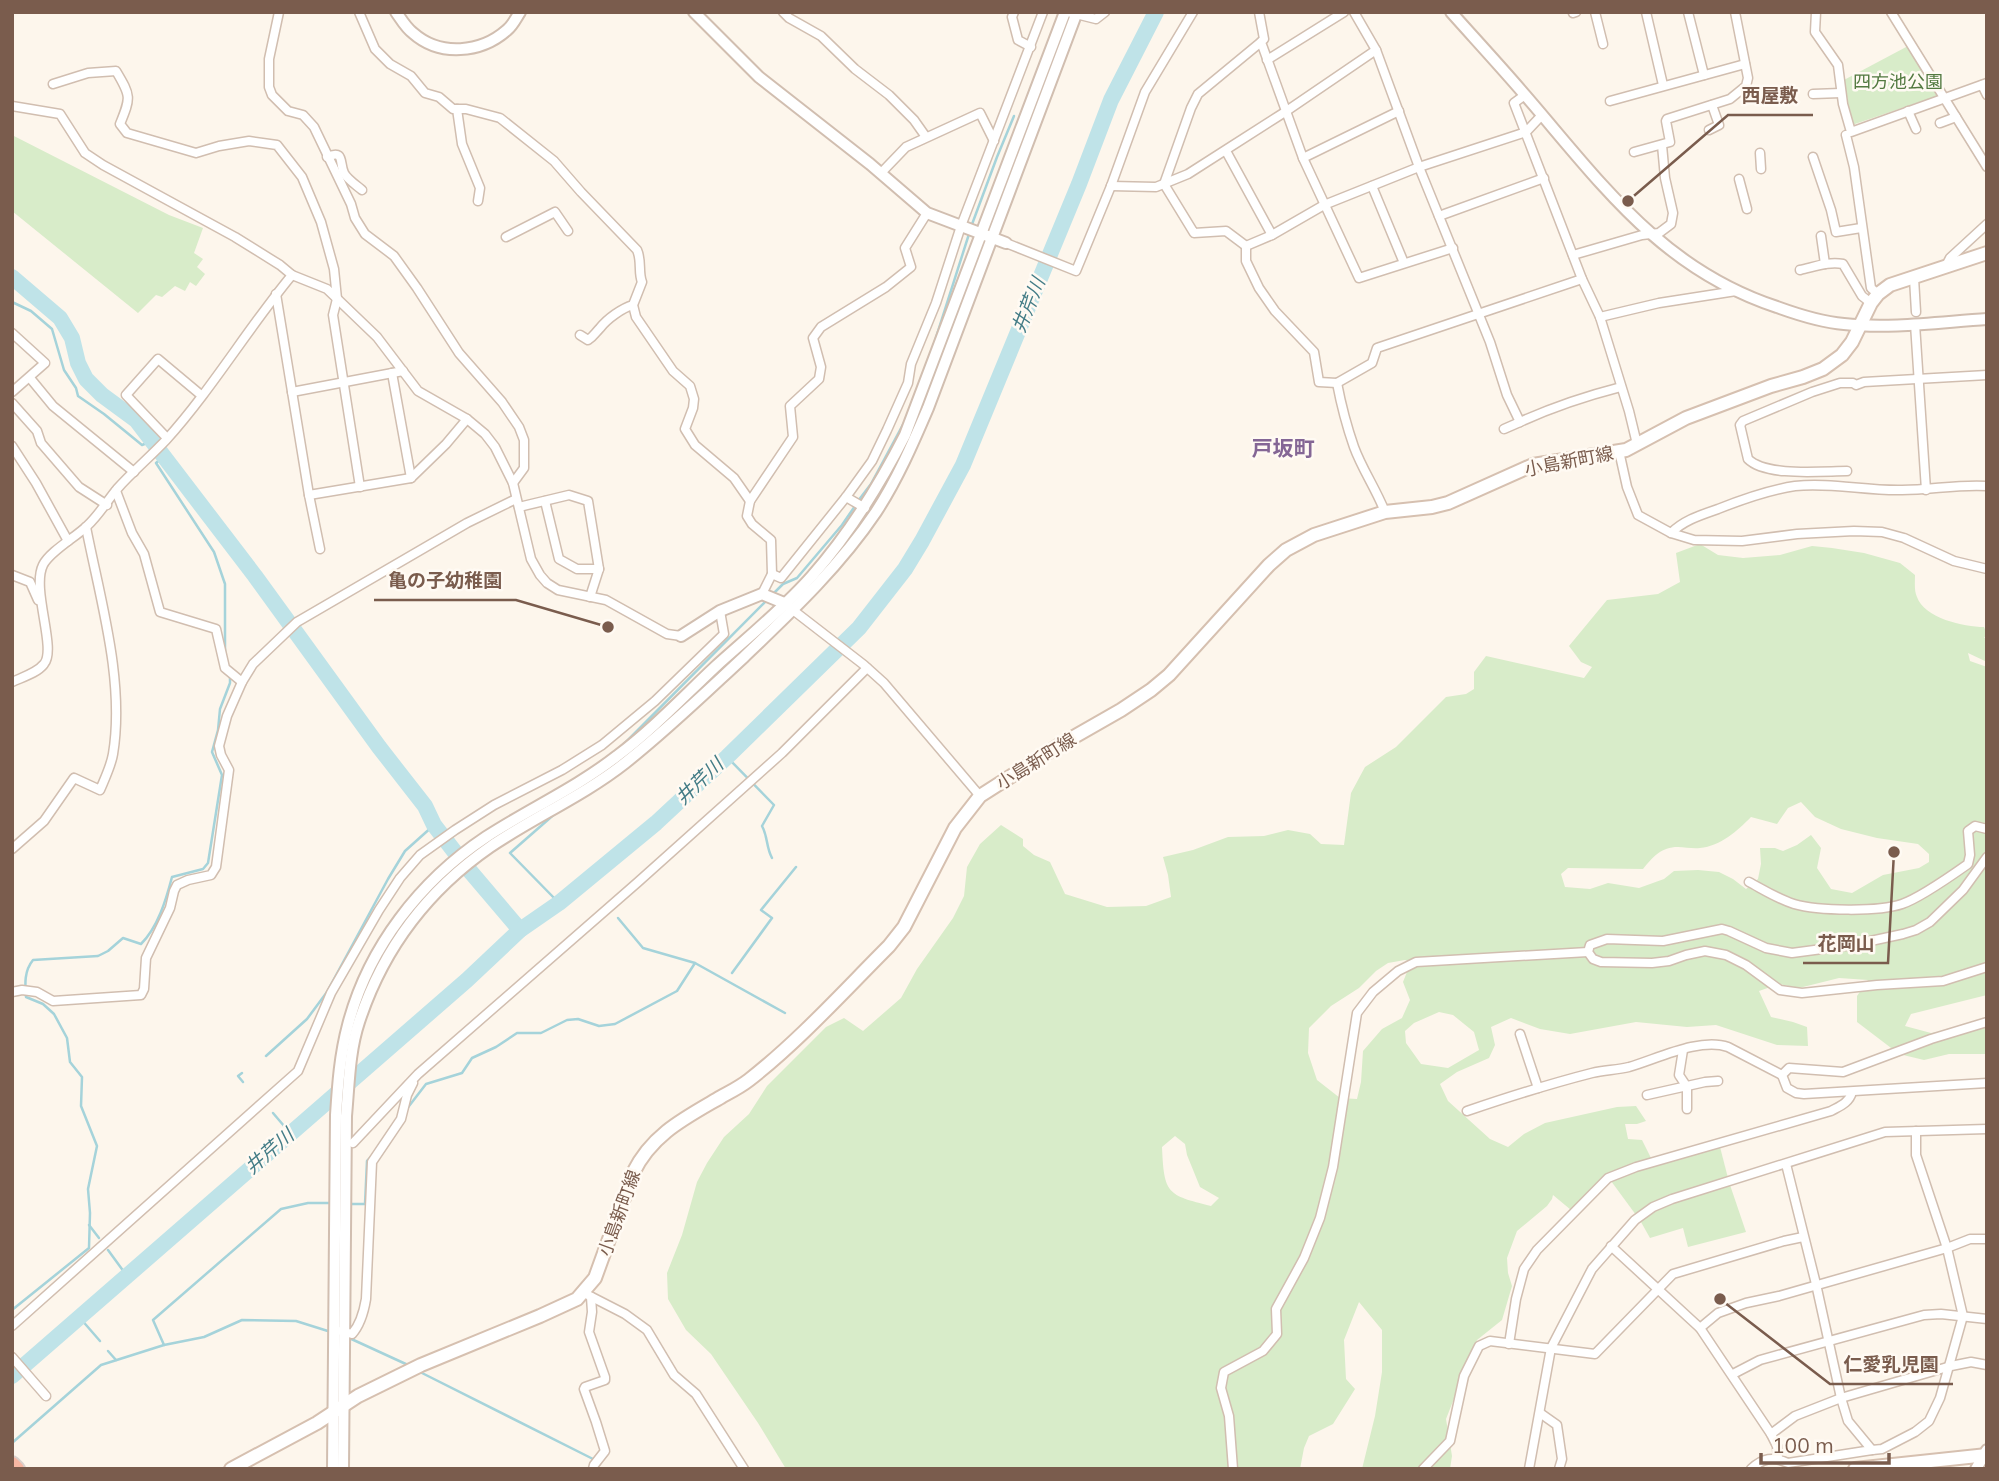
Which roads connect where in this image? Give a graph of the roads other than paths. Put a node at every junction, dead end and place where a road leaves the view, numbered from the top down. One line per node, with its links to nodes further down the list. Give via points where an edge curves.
1 (279, 12): 57 (street, via 269,59 269,88 288,111 303,115 314,127)
2 (359, 12): 40 (street, via 375,49 390,64 411,76 425,93)
3 (396, 12): 4 (street, via 411,33 447,49 486,45 509,29)
4 (520, 12)
5 (694, 12): 63 (street, via 760,78)
6 (783, 12): 51 (street, via 821,36 889,95)
7 (1014, 12): 24 (street, via 1017,40)
8 (1105, 12): 20 (street, via 1096,19)
9 (1193, 12): 67 (street, via 1145,92)
10 (1259, 12): 22 (street, via 1265,39)
11 (1344, 12): 26 (street)
12 (1354, 12): 25 (street)
13 (1451, 12): 34 (street)
14 (1595, 12): 23 (street)
15 (1646, 12): 31 (street)
16 (1688, 12): 28 (street)
17 (1735, 12): 27 (street)
18 (1816, 12): 32 (street, via 1815,32 1838,65)
19 (1891, 12): 36 (street)
20 (1071, 13): 80 (street)
21 (1042, 15): 24 (street)
22 (1261, 42): 26 (street); 66 (street, via 1198,94)
23 (1603, 44)
24 (1031, 47): 52 (street)
25 (1376, 50): 41 (street); 43 (street)
26 (1268, 60): 43 (street)
27 (1745, 64): 28 (street); 38 (street, via 1746,86 1730,99)
28 (1704, 75): 31 (street)
29 (53, 84): 98 (street, via 88,73 116,72 128,91 120,124 127,133 196,153 249,141 277,145 302,177 321,222)
30 (1984, 84): 35 (street); 36 (street)
31 (1663, 85): 37 (street)
32 (1841, 93): 33 (street); 42 (street, via 1851,132)
33 (1813, 94)
34 (1525, 95): 44 (street); 49 (street, via 1514,103)
35 (1987, 95)
36 (1944, 98): 42 (street); 45 (street)
37 (1610, 101)
38 (1712, 105): 48 (street, via 1719,125); 53 (street, via 1667,119 1670,140)
39 (12, 106): 93 (street, via 60,114 85,153 235,237)
40 (457, 109): 70 (street, via 462,144 481,188); 100 (street, via 500,118 554,160 637,250 642,282)
41 (1399, 111): 59 (street); 60 (street)
42 (1908, 111): 47 (street)
43 (1285, 112): 54 (street); 59 (street)
44 (1542, 115): 49 (street); 79 (street)
45 (1956, 117): 46 (street); 61 (street)
46 (1940, 123)
47 (1916, 129)
48 (1709, 130)
49 (1526, 132): 60 (street); 64 (street)
50 (1846, 135): 77 (street)
51 (926, 137): 52 (street, via 980,113); 63 (street, via 906,146)
52 (994, 141): 76 (street)
53 (1662, 145): 55 (street); 79 (street, via 1673,220 1662,232)
54 (1226, 151): 66 (street); 81 (street)
55 (1634, 152)
56 (1760, 153): 62 (street)
57 (327, 157): 69 (street, via 338,155 344,174); 133 (street, via 365,234 394,256 459,353 519,427 524,468)
58 (1813, 157): 77 (street, via 1836,232)
59 (1303, 158): 71 (street)
60 (1419, 167): 68 (street); 74 (street)
61 (1987, 167)
62 (1761, 169)
63 (881, 173): 73 (street)
64 (1544, 178): 74 (street); 88 (street)
65 (1739, 179): 72 (street)
66 (1164, 184): 67 (street); 85 (street, via 1194,233 1226,231)
67 (1111, 186): 84 (street, via 1076,271)
68 (1373, 186): 71 (street); 89 (street)
69 (362, 190)
70 (478, 201)
71 (1324, 205): 81 (street); 89 (street, via 1359,278)
72 (1747, 209)
73 (927, 213): 76 (street); 141 (street, via 905,248 911,267 821,327 813,338 821,367 819,379 790,406 793,437)
74 (1439, 216): 86 (street)
75 (1987, 224): 91 (street)
76 (961, 226): 80 (street); 115 (street)
77 (1861, 228): 99 (street)
78 (568, 231): 83 (street, via 555,212)
79 (1650, 234): 88 (street); 96 (street, via 1678,257)
80 (982, 235): 84 (street); 117 (street); 157 (street, via 928,408 895,477 877,511 831,570)
81 (1272, 235): 85 (street)
82 (1821, 236): 90 (street)
83 (506, 237)
84 (1006, 243)
85 (1246, 247): 116 (street, via 1246,261 1259,288 1314,352 1318,382)
86 (1453, 248): 89 (street); 102 (street)
87 (1987, 253): 91 (main road)
88 (1573, 255): 95 (street)
89 (1404, 263)
90 (1825, 264): 92 (street); 99 (street, via 1843,264 1862,296)
91 (1946, 266): 94 (main road)
92 (1800, 270)
93 (292, 275): 97 (street); 98 (street, via 327,289)
94 (1914, 278): 99 (main road, via 1890,285); 101 (street)
95 (1582, 279): 102 (street); 103 (street)
96 (1736, 291): 103 (street); 106 (street, via 1806,317)
97 (276, 294): 120 (street); 121 (street)
98 (337, 299): 109 (street, via 377,337); 114 (street, via 333,315)
99 (1874, 299): 106 (main road, 小島新町線)
100 (633, 305): 108 (street, via 588,340); 141 (street, via 636,317 673,371 690,386 694,408 685,429 695,445 734,478)
101 (1916, 312)
102 (1479, 313): 116 (street, via 1377,348 1372,363); 124 (street)
103 (1600, 317): 118 (street)
104 (1987, 319): 105 (street)
105 (1915, 324): 106 (street); 113 (street)
106 (1859, 325): 127 (main road, 小島新町線, via 1842,355 1823,369 1686,418)
107 (12, 333): 112 (street, via 46,363)
108 (580, 335)
109 (403, 371): 110 (street); 123 (street, via 418,391)
110 (392, 373): 114 (street); 132 (street)
111 (1987, 376): 113 (street)
112 (30, 378): 119 (street); 131 (street, via 53,406)
113 (1920, 379): 130 (street, via 1840,383 1740,425 1752,463 1782,470); 136 (street)
114 (344, 382): 120 (street); 135 (street)
115 (908, 383): 117 (street); 139 (street, via 872,461)
116 (1337, 383): 145 (street, via 1354,448)
117 (924, 386): 144 (street, via 905,435)
118 (1620, 387): 124 (street); 127 (street)
119 (12, 392)
120 (292, 392): 138 (street)
121 (201, 395): 126 (street); 126 (street, via 158,359 126,395)
122 (12, 403): 143 (street, via 79,487)
123 (467, 419): 132 (street); 133 (street, via 495,447)
124 (1520, 422): 125 (street)
125 (1504, 429)
126 (167, 439): 131 (street)
127 (1637, 444): 129 (main road, 小島新町線)
128 (13, 448): 148 (street)
129 (1619, 451): 145 (main road, 小島新町線, via 1533,464 1448,503); 147 (street, via 1637,515)
130 (1847, 471)
131 (134, 472): 137 (street)
132 (411, 478): 135 (street)
133 (513, 483): 142 (street)
134 (1987, 486): 136 (street)
135 (360, 487): 138 (street)
136 (1926, 490): 147 (street, via 1796,486 1727,505)
137 (116, 491): 143 (street); 162 (street, via 145,554 160,612 216,629 225,668)
138 (309, 495): 149 (street)
139 (846, 497): 144 (street); 152 (street, via 781,578)
140 (545, 501): 142 (street); 150 (street, via 559,559 577,569); 150 (street, via 569,495 588,501)
141 (750, 501): 152 (street, via 747,516 771,540)
142 (517, 503): 155 (street, via 531,559 540,575 558,590); 162 (street, via 467,523 297,622 253,664)
143 (107, 505): 146 (street)
144 (865, 508): 157 (street)
145 (1385, 512): 163 (main road, 小島新町線, via 1314,535 1286,550 1151,690)
146 (86, 527): 148 (street); 165 (street, via 112,655 113,755 100,790 74,778 44,821)
147 (1671, 533): 151 (street, via 1695,540 1742,541 1882,532)
148 (68, 541): 156 (street, via 43,564)
149 (320, 549)
150 (599, 569): 155 (street)
151 (1987, 569)
152 (772, 574): 154 (street)
153 (12, 575): 156 (street, via 30,582)
154 (761, 594): 157 (street); 158 (street)
155 (590, 597): 159 (street, via 606,600 667,634)
156 (41, 606): 161 (street, via 48,658 35,671)
157 (788, 607): 160 (street); 167 (street, via 617,757)
158 (720, 611): 159 (street); 198 (street, via 724,634 634,719 579,761 494,805 421,855 379,909 331,993 298,1071)
159 (681, 636)
160 (865, 666): 163 (street); 175 (street, via 782,753)
161 (12, 682)
162 (242, 682): 171 (street, via 219,746 229,770 216,867 211,874 177,886 146,958 141,995 53,1001 37,992)
163 (981, 796): 195 (main road, 小島新町線, via 956,828 890,946 746,1083 683,1119 649,1146 633,1173)
164 (1987, 829): 168 (street, via 1975,826 1968,831 1968,864 1912,900 1890,908 1797,905)
165 (12, 849)
166 (1987, 857): 169 (street, via 1963,890 1930,922 1903,934 1792,953 1766,948 1722,929 1663,940 1607,939 1590,946)
167 (454, 868): 187 (street, via 405,927 377,976 359,1022 351,1060); 187 (street, via 428,885 402,914 367,974 347,1026 339,1071)
168 (1749, 882)
169 (1588, 952): 170 (street, via 1601,962 1652,963 1705,951 1726,955 1780,990 1801,993 1943,981); 224 (street, via 1416,962 1373,992 1357,1013 1333,1167 1304,1258 1276,1309 1277,1334 1263,1351 1224,1371 1222,1388)
170 (1987, 967)
171 (12, 992)
172 (1987, 1022): 176 (street, via 1843,1072 1789,1068)
173 (1520, 1034): 180 (street)
174 (1683, 1050): 176 (street, via 1720,1044); 179 (street, via 1679,1075); 180 (street)
175 (418, 1074): 187 (street); 200 (street, via 401,1119 372,1162 364,1311 352,1334)
176 (1782, 1075): 181 (street, via 1787,1088 1796,1093)
177 (1718, 1081): 179 (street)
178 (1987, 1083): 181 (street)
179 (1687, 1087): 182 (street); 183 (street)
180 (1538, 1088): 184 (street)
181 (1852, 1092): 202 (street, via 1845,1104 1831,1111 1608,1178 1524,1269)
182 (1647, 1095)
183 (1687, 1109)
184 (1467, 1111)
185 (1987, 1129): 186 (street)
186 (1916, 1131): 188 (street, via 1885,1132); 192 (street, via 1916,1155)
187 (345, 1151): 200 (street)
188 (1786, 1164): 189 (street); 191 (street, via 1653,1207)
189 (1803, 1237): 193 (street); 194 (street, via 1673,1274)
190 (1987, 1240): 192 (street, via 1970,1239)
191 (1611, 1246): 194 (street); 203 (street, via 1592,1269)
192 (1947, 1248): 193 (street); 196 (street)
193 (1816, 1284): 199 (street, via 1718,1313); 201 (street)
194 (1657, 1289): 199 (street); 203 (street, via 1595,1354)
195 (587, 1295): 210 (main road, via 421,1365); 222 (street, via 592,1312 589,1332 605,1377 584,1389 604,1444); 223 (street, via 647,1330 674,1375 696,1394)
196 (1964, 1316): 197 (street); 201 (street, via 1924,1315); 205 (street)
197 (1987, 1319)
198 (12, 1326)
199 (1700, 1328): 207 (street)
200 (339, 1330): 210 (street); 211 (street)
201 (1829, 1341): 207 (street, via 1760,1360); 209 (street)
202 (1508, 1344): 203 (street); 225 (street, via 1490,1341 1479,1346 1464,1377 1450,1441)
203 (1551, 1348): 212 (street)
204 (12, 1357): 208 (street)
205 (1951, 1366): 206 (street, via 1971,1362); 209 (street); 214 (street, via 1929,1421 1882,1449)
206 (1987, 1366)
207 (1733, 1374): 213 (street)
208 (46, 1396)
209 (1841, 1398): 213 (street, via 1795,1416); 214 (street, via 1848,1421)
210 (344, 1405): 211 (main road); 221 (street)
211 (332, 1413): 219 (main road); 220 (street)
212 (1541, 1413): 226 (street); 227 (street, via 1557,1425)
213 (1771, 1434): 216 (street)
214 (1872, 1450): 216 (street, via 1788,1463)
215 (1986, 1454): 229 (main road); 230 (street)
216 (1778, 1459): 228 (street, via 1762,1460)
217 (12, 1464): 218 (highway)
218 (17, 1469)
219 (231, 1469)
220 (333, 1469)
221 (343, 1469)
222 (593, 1469)
223 (744, 1469)
224 (1233, 1469)
225 (1423, 1469)
226 (1529, 1469)
227 (1559, 1469)
228 (1751, 1469)
229 (1854, 1469)
230 (1976, 1469)

